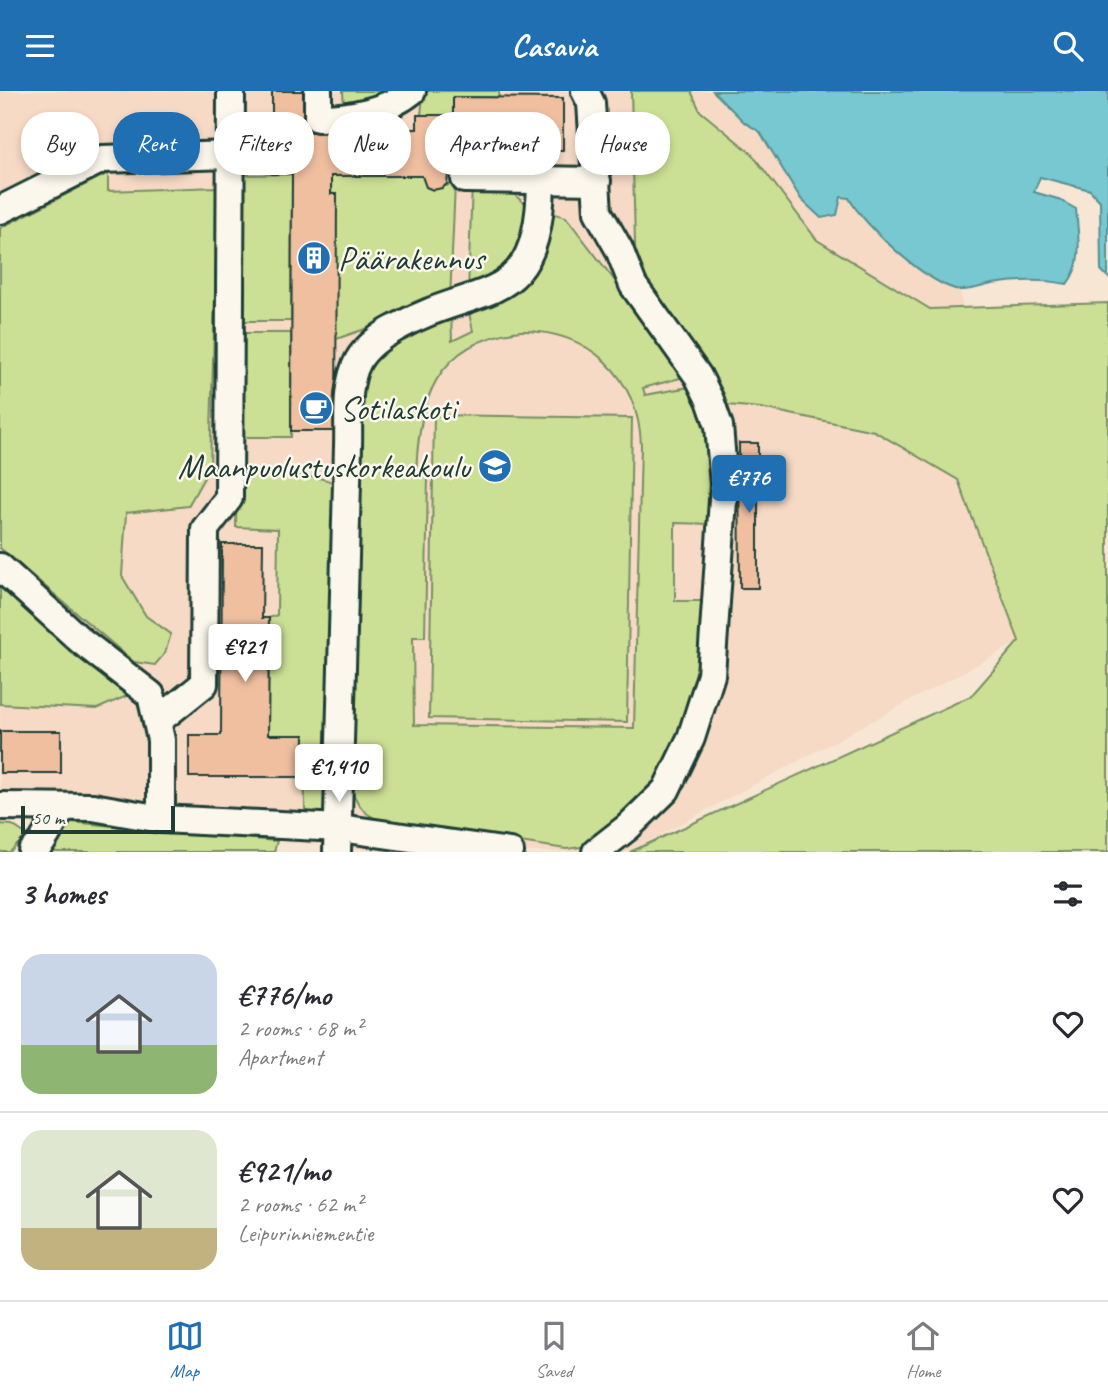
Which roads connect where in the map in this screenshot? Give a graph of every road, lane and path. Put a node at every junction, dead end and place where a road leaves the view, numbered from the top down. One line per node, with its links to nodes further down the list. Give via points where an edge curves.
1 (231, 91): 5 (street)
2 (318, 91): 3 (street, via 318,118 341,118)
3 (412, 91)
4 (585, 91): 9 (street, via 592,103)
5 (231, 112)
6 (214, 156): 11 (street, via 102,159)
7 (231, 175): 13 (street, via 229,498 205,529 204,684)
8 (465, 179): 10 (street)
9 (597, 181): 10 (street); 20 (street, via 598,212 620,249 633,285 698,376 709,400 719,426 724,485 711,675 691,738 666,790)
10 (541, 182): 17 (street, via 534,242 518,273 487,293 405,322 383,335 358,360 351,387 348,446)
11 (0, 210)
12 (0, 567): 13 (street, via 80,640 151,695)
13 (159, 720): 16 (street)
14 (0, 806): 15 (street)
15 (63, 807): 16 (street, via 93,807); 18 (street)
16 (161, 819): 17 (street)
17 (339, 840): 19 (street)
18 (32, 852)
19 (510, 852)
20 (596, 852)

